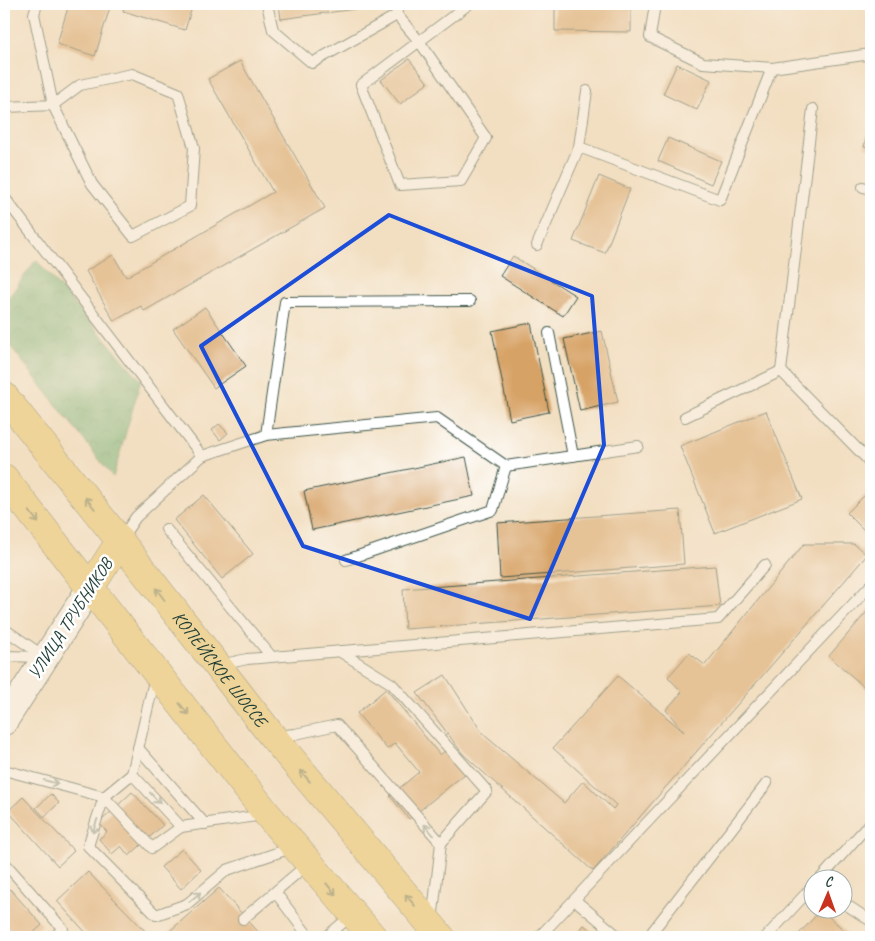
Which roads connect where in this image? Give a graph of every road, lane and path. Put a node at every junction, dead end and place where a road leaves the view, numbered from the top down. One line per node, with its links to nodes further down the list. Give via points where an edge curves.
1 (37, 4): 11 (lane, via 34,14)
2 (267, 4): 5 (lane, via 273,30 312,63)
3 (469, 4): 6 (lane)
4 (654, 4): 8 (lane, via 650,37 703,63)
5 (396, 9): 6 (lane)
6 (419, 41): 6 (lane, via 361,85 400,185 461,181 486,138)
7 (871, 54): 8 (lane)
8 (772, 68): 13 (lane, via 720,200)
9 (587, 92): 13 (lane)
10 (5, 105): 11 (lane)
11 (53, 105): 11 (lane, via 80,85 132,74 178,93 194,148 190,206 133,236 92,184)
12 (813, 109): 18 (lane)
13 (579, 147): 15 (lane)
14 (4, 197): 23 (lane)
15 (537, 245)
16 (470, 301): 21 (lane, via 285,302)
17 (549, 333): 24 (lane)
18 (781, 371): 20 (lane); 25 (lane)
19 (4, 396): 29 (main road, КОПЕЙСКОЕ ШОССЕ, one-way to 19)
20 (685, 417)
21 (266, 435): 23 (lane); 26 (lane, via 437,418)
22 (638, 446): 24 (lane)
23 (202, 456): 29 (lane, via 136,517)
24 (573, 456): 26 (lane)
25 (871, 462)
26 (506, 466): 30 (lane, via 493,510)
27 (4, 478): 33 (main road, one-way to 33)
28 (166, 529): 37 (lane)
29 (120, 541): 33 (main road, УЛИЦА ТРУБНИКОВ); 39 (main road, КОПЕЙСКОЕ ШОССЕ, one-way to 29)
30 (346, 560)
31 (765, 565): 35 (lane, via 718,619)
32 (871, 585): 58 (lane)
33 (90, 588): 38 (street, УЛИЦА ТРУБНИКОВ); 40 (main road)
34 (4, 629): 38 (lane)
35 (339, 650): 37 (lane); 52 (lane, via 392,684 488,790)
36 (4, 656): 38 (lane)
37 (271, 656): 39 (lane)
38 (46, 657): 41 (street, УЛИЦА ТРУБНИКОВ)
39 (218, 666): 42 (main road, КОПЕЙСКОЕ ШОССЕ)
40 (155, 673): 43 (lane); 48 (main road, one-way to 48)
41 (4, 722)
42 (273, 737): 52 (lane, one-way to 42, via 337,724); 63 (main road, КОПЕЙСКОЕ ШОССЕ, one-way to 42)
43 (138, 748): 45 (lane); 50 (lane)
44 (4, 770): 47 (lane, one-way to 47)
45 (132, 774): 47 (lane); 51 (lane, one-way to 51)
46 (767, 783): 70 (lane, via 652,932)
47 (104, 797): 51 (lane, via 152,848); 53 (lane, one-way to 53, via 88,846 156,916 187,904 227,870)
48 (267, 814): 50 (lane); 53 (main road)
49 (871, 822): 55 (lane)
50 (205, 824): 51 (lane)
51 (182, 827)
52 (441, 844): 63 (lane)
53 (302, 855): 56 (lane); 60 (main road, one-way to 60)
54 (4, 862): 65 (lane, via 63,929)
55 (829, 868)
56 (276, 893): 61 (lane); 66 (lane)
57 (802, 898): 71 (lane)
58 (575, 900): 64 (lane); 69 (lane)
59 (852, 908): 62 (lane)
60 (352, 914): 67 (lane); 68 (main road)
61 (243, 919)
62 (871, 920)
63 (436, 932)
64 (543, 936)
65 (54, 937)
66 (309, 937)
67 (326, 937)
68 (372, 937)
69 (619, 937)
70 (657, 937)
71 (766, 937)

